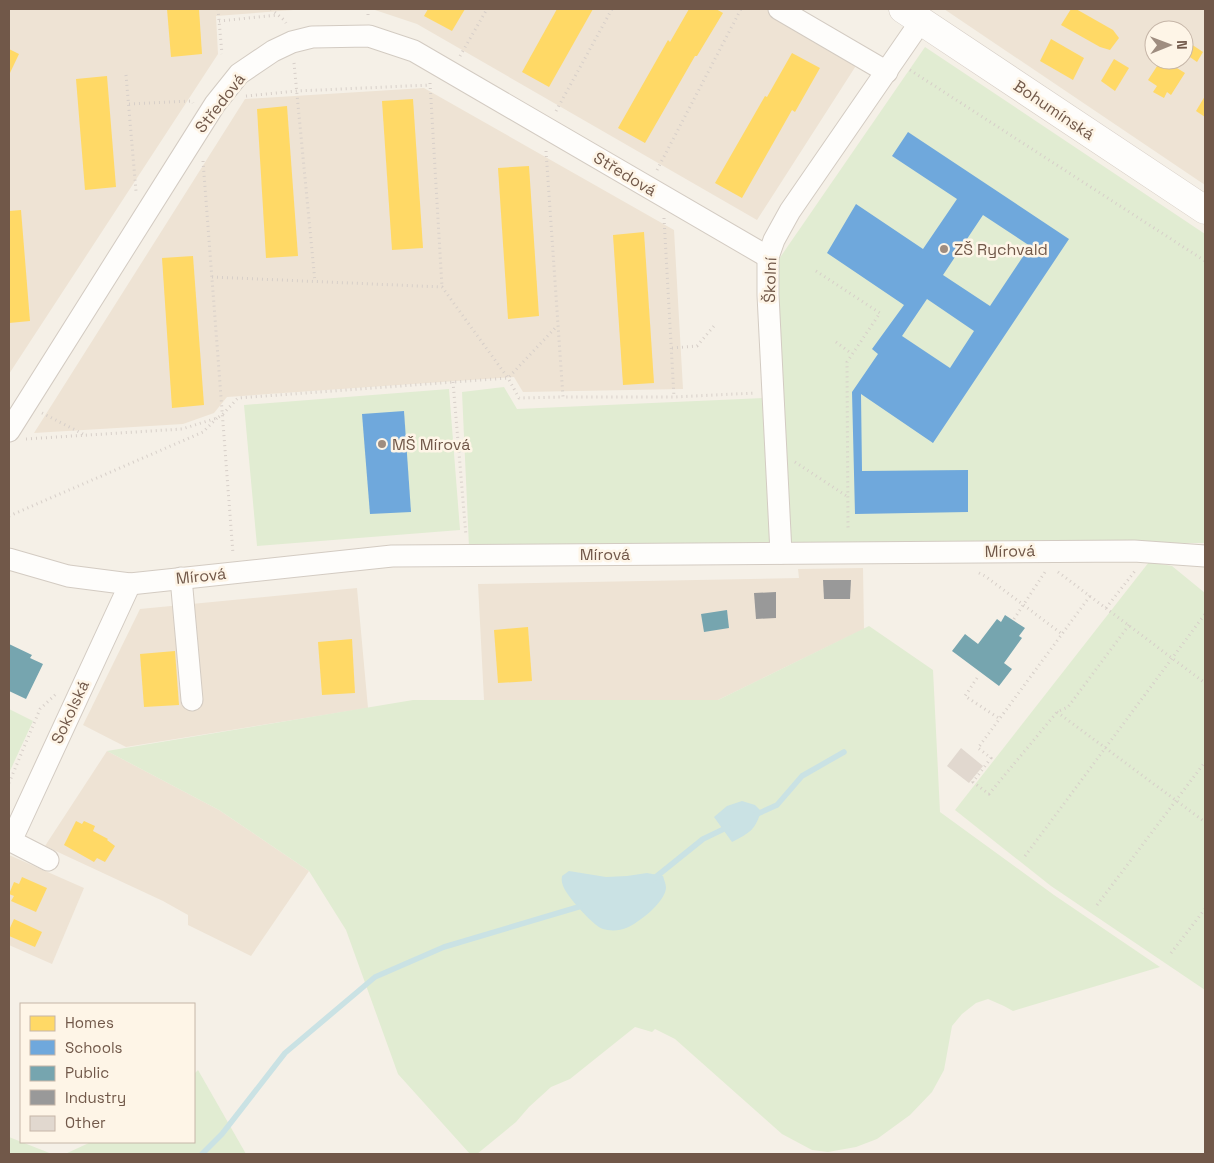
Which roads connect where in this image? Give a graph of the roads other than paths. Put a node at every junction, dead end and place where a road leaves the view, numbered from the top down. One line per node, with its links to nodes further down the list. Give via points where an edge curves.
1 (786, 11): 3 (street)
2 (912, 15): 3 (street, Školní); 4 (main road, Bohumínská)
3 (891, 66): 5 (street, Školní, via 790,211)
4 (1205, 210)
5 (768, 257): 6 (street, Středová, via 414,51 369,36 292,42 239,74 216,104 25,403); 7 (street, Školní)
6 (16, 435)
7 (781, 553): 8 (street, Mírová, via 1134,551); 10 (street, Mírová, via 392,556)
8 (1205, 556)
9 (9, 559): 11 (street, Mírová, via 68,576)
10 (181, 578): 11 (street, Mírová); 12 (street)
11 (130, 584): 13 (street, Sokolská)
12 (192, 700)
13 (10, 841): 14 (street, Sokolská)
14 (48, 860)

